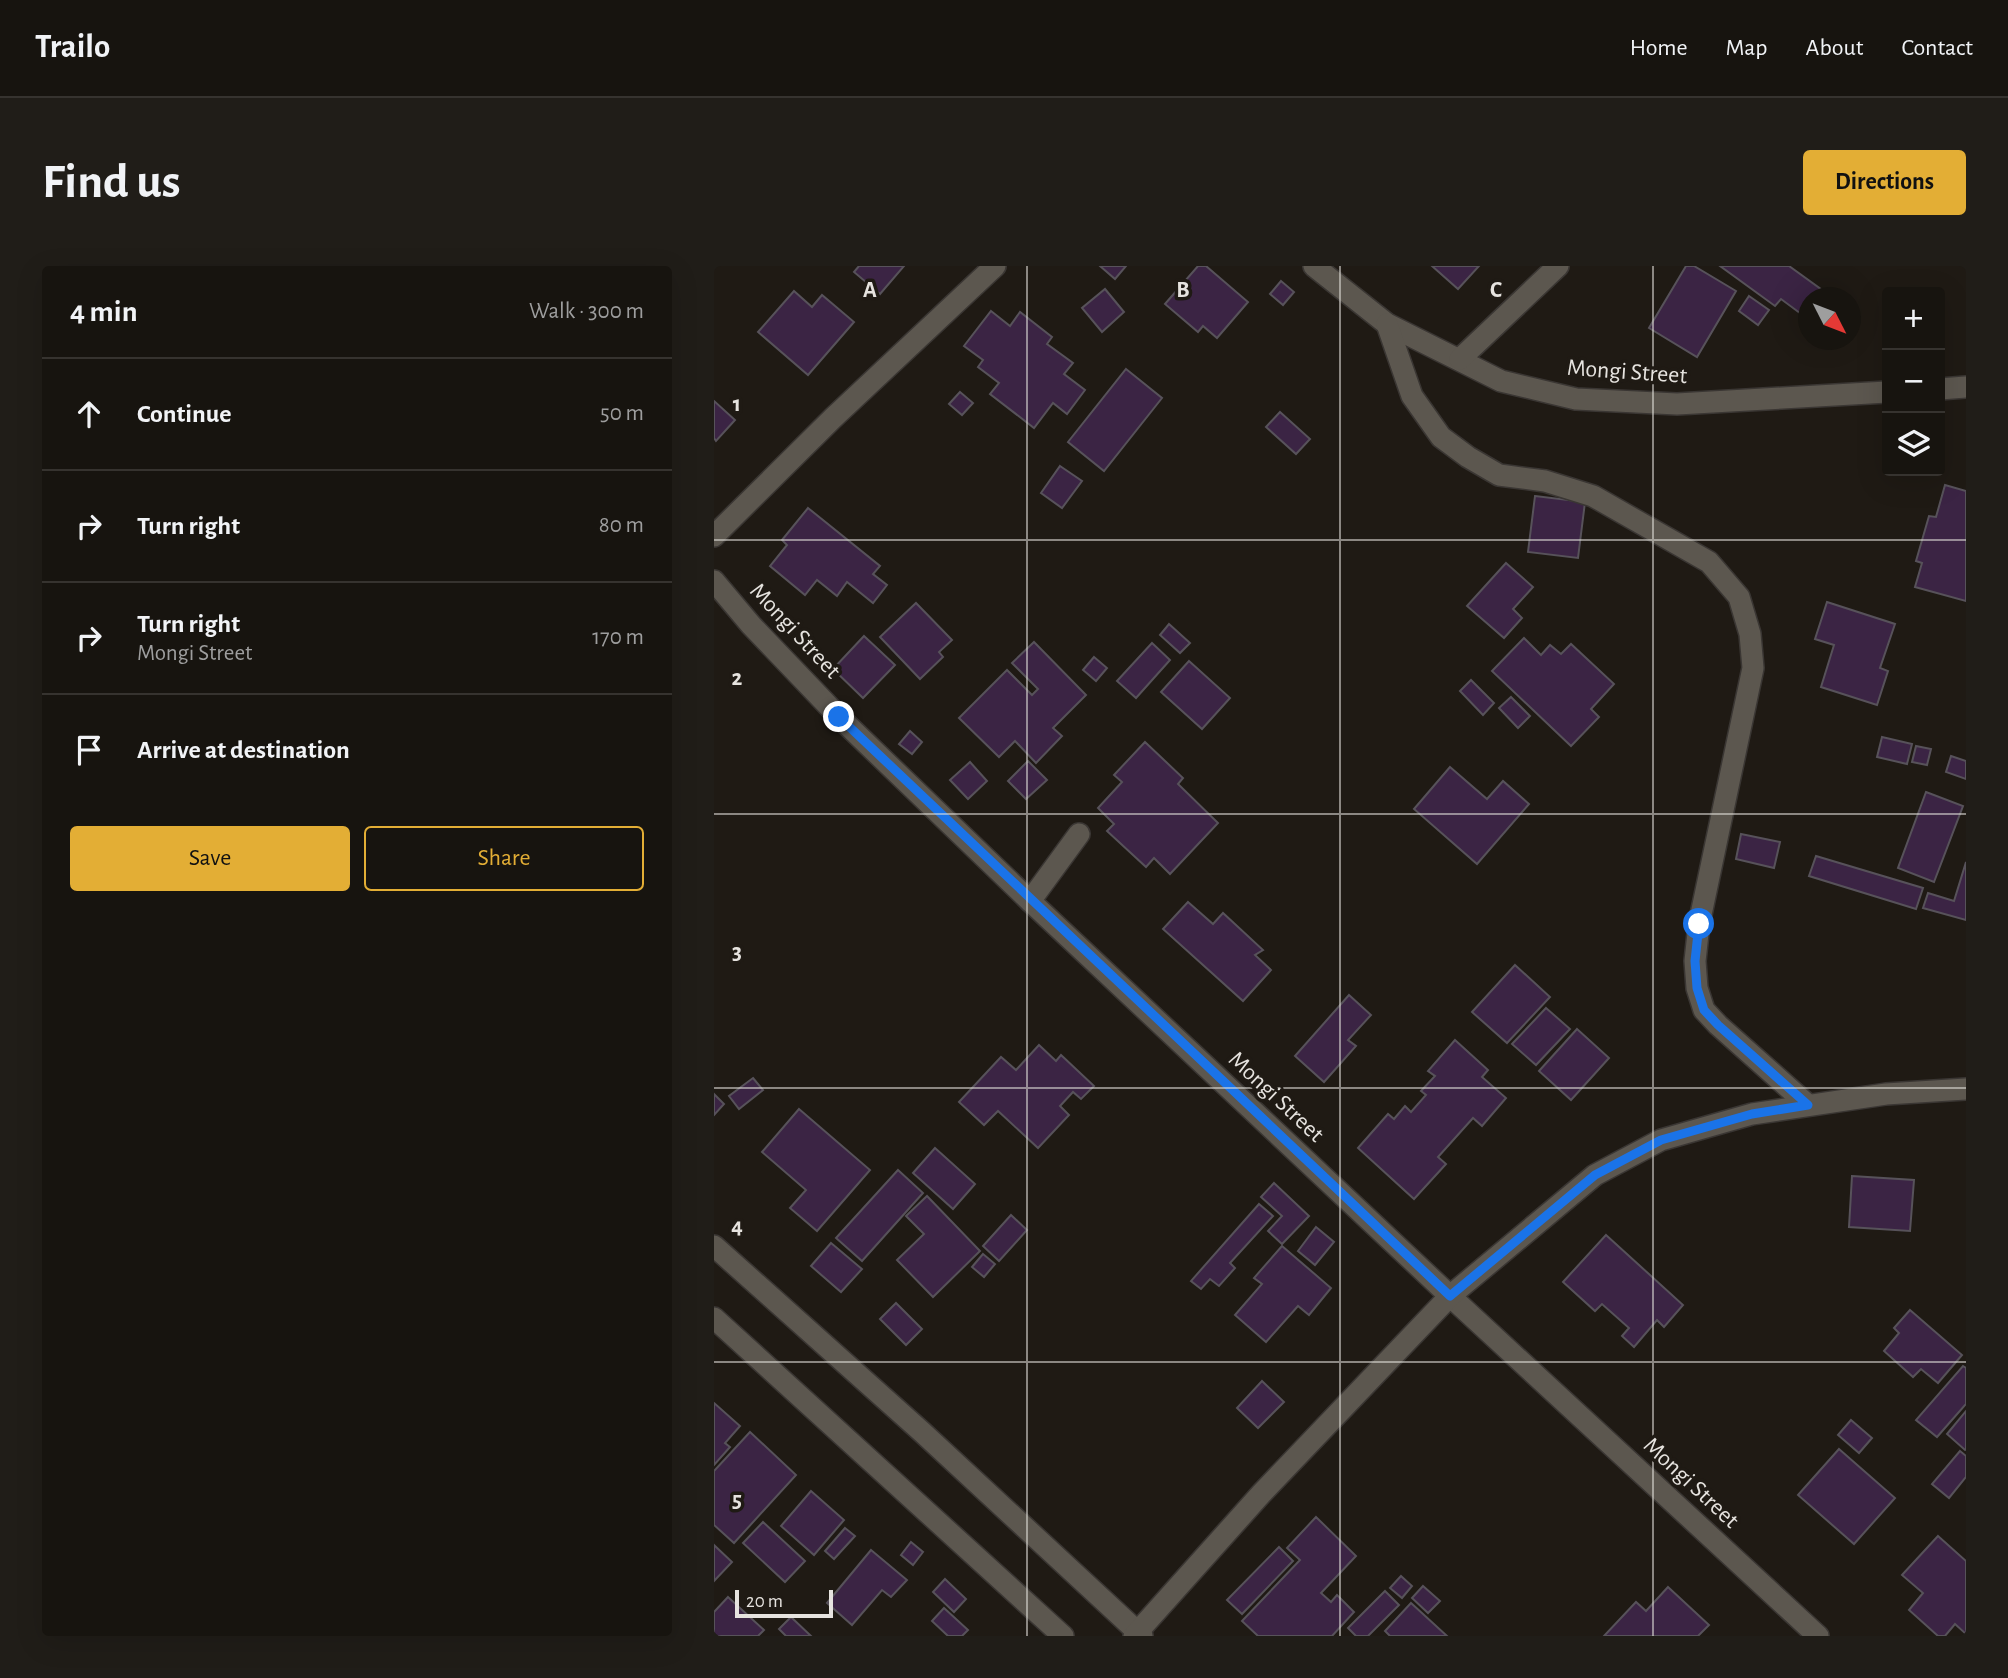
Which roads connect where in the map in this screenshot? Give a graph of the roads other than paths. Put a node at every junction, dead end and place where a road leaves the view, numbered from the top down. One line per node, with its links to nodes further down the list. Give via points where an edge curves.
1 (995, 266): 9 (street)
2 (1314, 266): 4 (street, Mongi Street)
3 (1558, 266): 5 (street)
4 (1387, 324): 5 (street, Mongi Street); 14 (street, via 1412,396 1441,436 1468,457 1499,475 1545,481 1593,496 1709,562 1739,597 1753,668 1699,924 1697,988 1704,1010 1718,1025)
5 (1460, 359): 8 (street, Mongi Street, via 1501,381 1576,399 1677,404)
6 (1966, 387): 7 (street)
7 (1945, 389)
8 (1882, 392)
9 (714, 536)
10 (714, 581): 12 (street, Mongi Street, via 839,717)
11 (1079, 834): 12 (street)
12 (1030, 901): 16 (street, Mongi Street)
13 (1966, 1089): 14 (street)
14 (1808, 1105): 16 (street, via 1752,1114 1661,1140 1595,1175)
15 (714, 1246): 18 (street, via 932,1441)
16 (1450, 1296): 18 (street, via 1261,1494); 20 (street, Mongi Street)
17 (714, 1318): 19 (street)
18 (1138, 1635)
19 (1063, 1636)
20 (1818, 1636)

